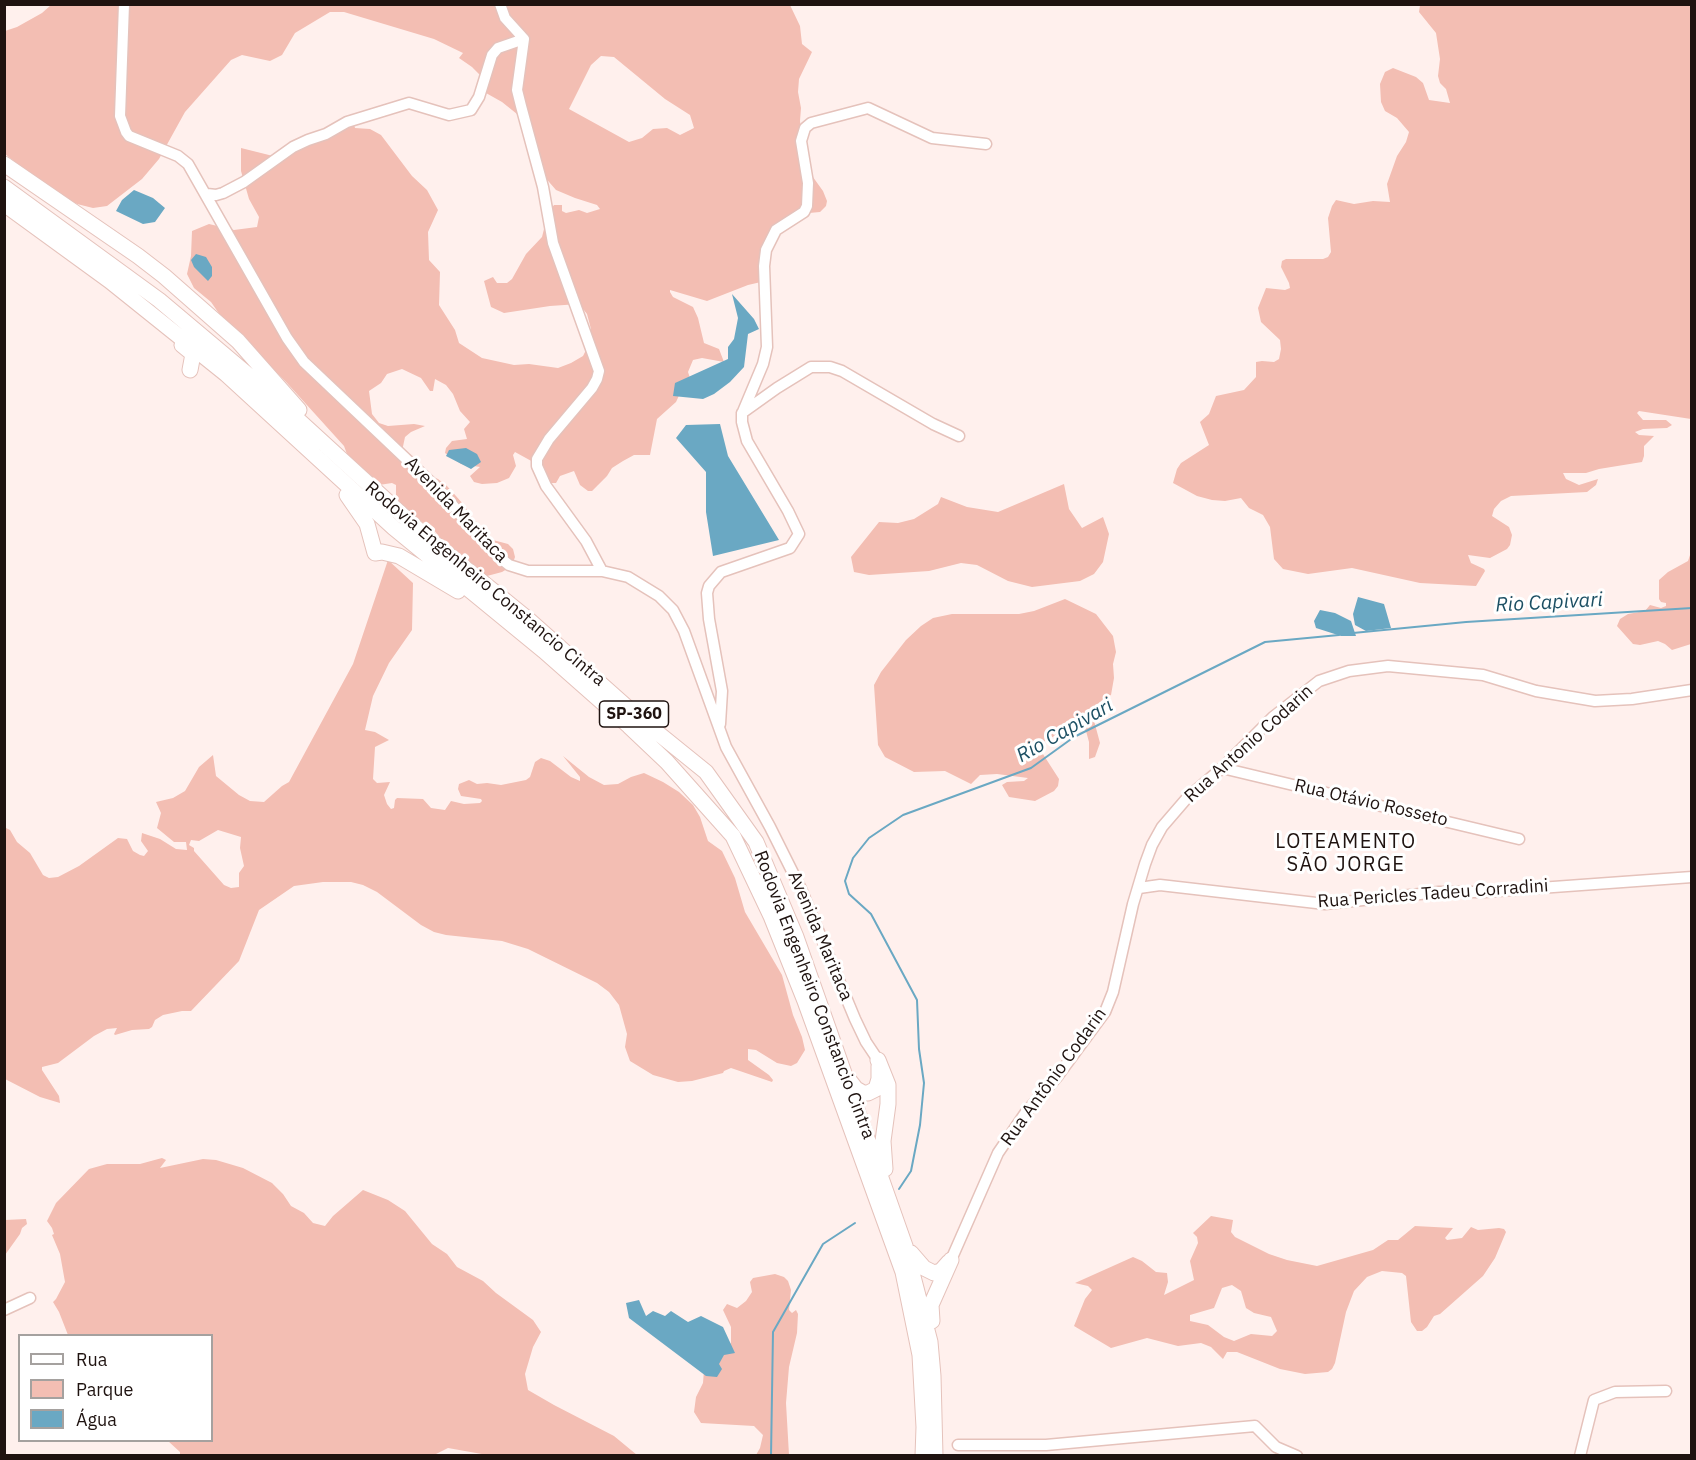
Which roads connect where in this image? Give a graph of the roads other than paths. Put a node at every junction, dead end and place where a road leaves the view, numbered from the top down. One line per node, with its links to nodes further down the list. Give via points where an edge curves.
1 (124, 4): 7 (street, Avenida Maritaca, via 120,116 123,126 129,136 188,164)
2 (500, 4): 3 (street, via 505,18)
3 (524, 39): 7 (street, via 498,48 492,55 479,98 471,110 449,115 409,104 347,122 293,147 224,194); 13 (street, via 520,106 543,187 553,243 599,371 592,388 549,439 537,466)
4 (986, 144): 9 (street, via 932,138 868,108 805,128 801,141 808,183 807,206 776,230 766,250 767,347)
5 (4, 164): 10 (highway, via 138,256 223,326 299,410)
6 (4, 187): 10 (highway, Rodovia Engenheiro Constancio Cintra / SP-360, via 159,300)
7 (207, 194): 13 (street, Avenida Maritaca, via 303,362 441,492 499,557 528,571)
8 (4, 204): 12 (highway, Rodovia Engenheiro Constancio Cintra / SP-360, via 168,326 173,337 193,354 190,370 202,365 226,374)
9 (742, 414): 11 (street, via 791,378 818,366 842,371); 16 (street, via 747,441 799,534 790,548 721,572 707,593 722,691)
10 (314, 435): 22 (highway, Rodovia Engenheiro Constancio Cintra / SP-360, via 423,534 706,772 756,842)
11 (959, 435)
12 (319, 460): 14 (highway, Rodovia Engenheiro Constancio Cintra / SP-360); 14 (highway, via 367,524 375,553 399,556)
13 (602, 571): 16 (street, Avenida Maritaca, via 628,577 659,596 673,610)
14 (487, 604): 31 (highway, Rodovia Engenheiro Constancio Cintra / SP-360, via 629,726 733,836 805,1000 903,1272 920,1355)
15 (1692, 690): 17 (street, Rua Antonio Codarin, via 1595,701 1536,691 1483,675 1388,666 1349,671 1319,681 1273,717)
16 (719, 727): 21 (street, Avenida Maritaca, via 801,889 855,1019)
17 (1222, 768): 18 (street, Rua Otávio Rosseto); 20 (street, Rua Antonio Codarin, via 1187,798 1162,827 1152,845)
18 (1519, 839)
19 (1692, 877): 20 (street, Rua Pericles Tadeu Corradini, via 1439,892 1324,904 1160,885)
20 (1139, 888): 25 (street, Rua Antônio Codarin, via 1106,1012 998,1153)
21 (878, 1060): 22 (highway, via 879,1079 876,1089 868,1094 856,1089); 23 (highway, via 888,1085 883,1141)
22 (847, 1077): 23 (highway, Rodovia Engenheiro Constancio Cintra / SP-360)
23 (889, 1197): 24 (highway, Rodovia Engenheiro Constancio Cintra / SP-360)
24 (905, 1246): 25 (highway, via 924,1268 934,1273); 28 (highway, Rodovia Engenheiro Constancio Cintra / SP-360, via 930,1342)
25 (951, 1260): 28 (highway, via 931,1305)
26 (30, 1298): 27 (street)
27 (4, 1310)
28 (933, 1376): 32 (highway, Rodovia Engenheiro Constancio Cintra / SP-360)
29 (1666, 1391): 34 (street, via 1615,1392 1594,1400)
30 (958, 1445): 33 (street, via 1046,1445 1255,1426 1276,1447)
31 (923, 1455)
32 (934, 1455)
33 (1297, 1455)
34 (1580, 1455)

